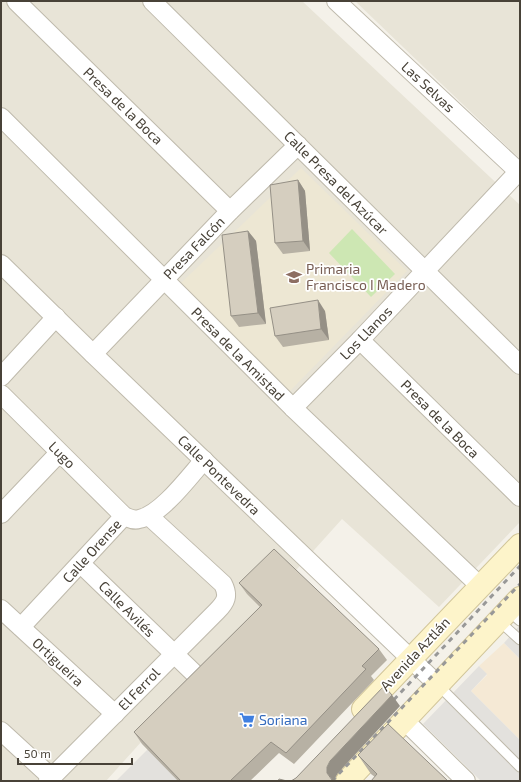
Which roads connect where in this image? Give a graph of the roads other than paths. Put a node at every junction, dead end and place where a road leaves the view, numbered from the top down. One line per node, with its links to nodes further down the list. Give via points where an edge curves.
1 (16, 1): 7 (street, Presa de la Boca)
2 (152, 1): 5 (street, Calle Presa del Azúcar)
3 (336, 1): 6 (street, Las Selvas)
4 (1, 117): 10 (street, Presa de la Amistad)
5 (298, 145): 7 (street, Presa Falcón); 9 (street, Calle Presa del Azúcar)
6 (519, 171): 9 (street, Los Llanos)
7 (230, 211): 10 (street, Presa Falcón)
8 (1, 264): 11 (street, Calle Pontevedra)
9 (425, 270): 12 (street, Los Llanos); 14 (street, Calle Presa del Azúcar)
10 (163, 280): 13 (street, Presa Falcón); 17 (street, Presa de la Amistad)
11 (56, 318): 13 (street, Calle Pontevedra); 15 (street)
12 (360, 340): 17 (street, Los Llanos); 20 (street, Presa de la Boca)
13 (93, 354): 19 (street, Calle Pontevedra)
14 (520, 365)
15 (1, 377)
16 (1, 394): 18 (street, Lugo)
17 (293, 408): 26 (street, Presa de la Amistad)
18 (59, 453): 21 (street); 22 (street, Lugo)
19 (204, 460): 23 (street, via 162,506); 32 (street, Calle Pontevedra)
20 (520, 497)
21 (1, 514)
22 (124, 516): 23 (street, Calle Orense, via 135,520); 25 (street, Calle Orense)
23 (149, 516): 31 (street, El Ferrol, via 223,584 227,595 217,611)
24 (520, 545): 26 (main road, Avenida Aztlán)
25 (81, 564): 29 (street, Calle Orense); 31 (street, Calle Avilés)
26 (480, 586): 32 (main road, Avenida Aztlán)
27 (1, 609): 29 (street, Ortigueira)
28 (512, 613): 30 (lane); 34 (main road)
29 (21, 627): 35 (street, Ortigueira)
30 (520, 640)
31 (173, 654): 33 (street, Calle Avilés); 35 (street, El Ferrol)
32 (411, 659): 34 (street, Calle Pontevedra); 37 (main road, Avenida Aztlán)
33 (197, 676)
34 (438, 686): 36 (main road); 39 (lane)
35 (115, 714): 40 (street, El Ferrol)
36 (405, 721): 41 (main road); 42 (street)
37 (348, 726)
38 (1, 731): 40 (street)
39 (520, 767)
40 (50, 779)
41 (347, 781)
42 (466, 781)

